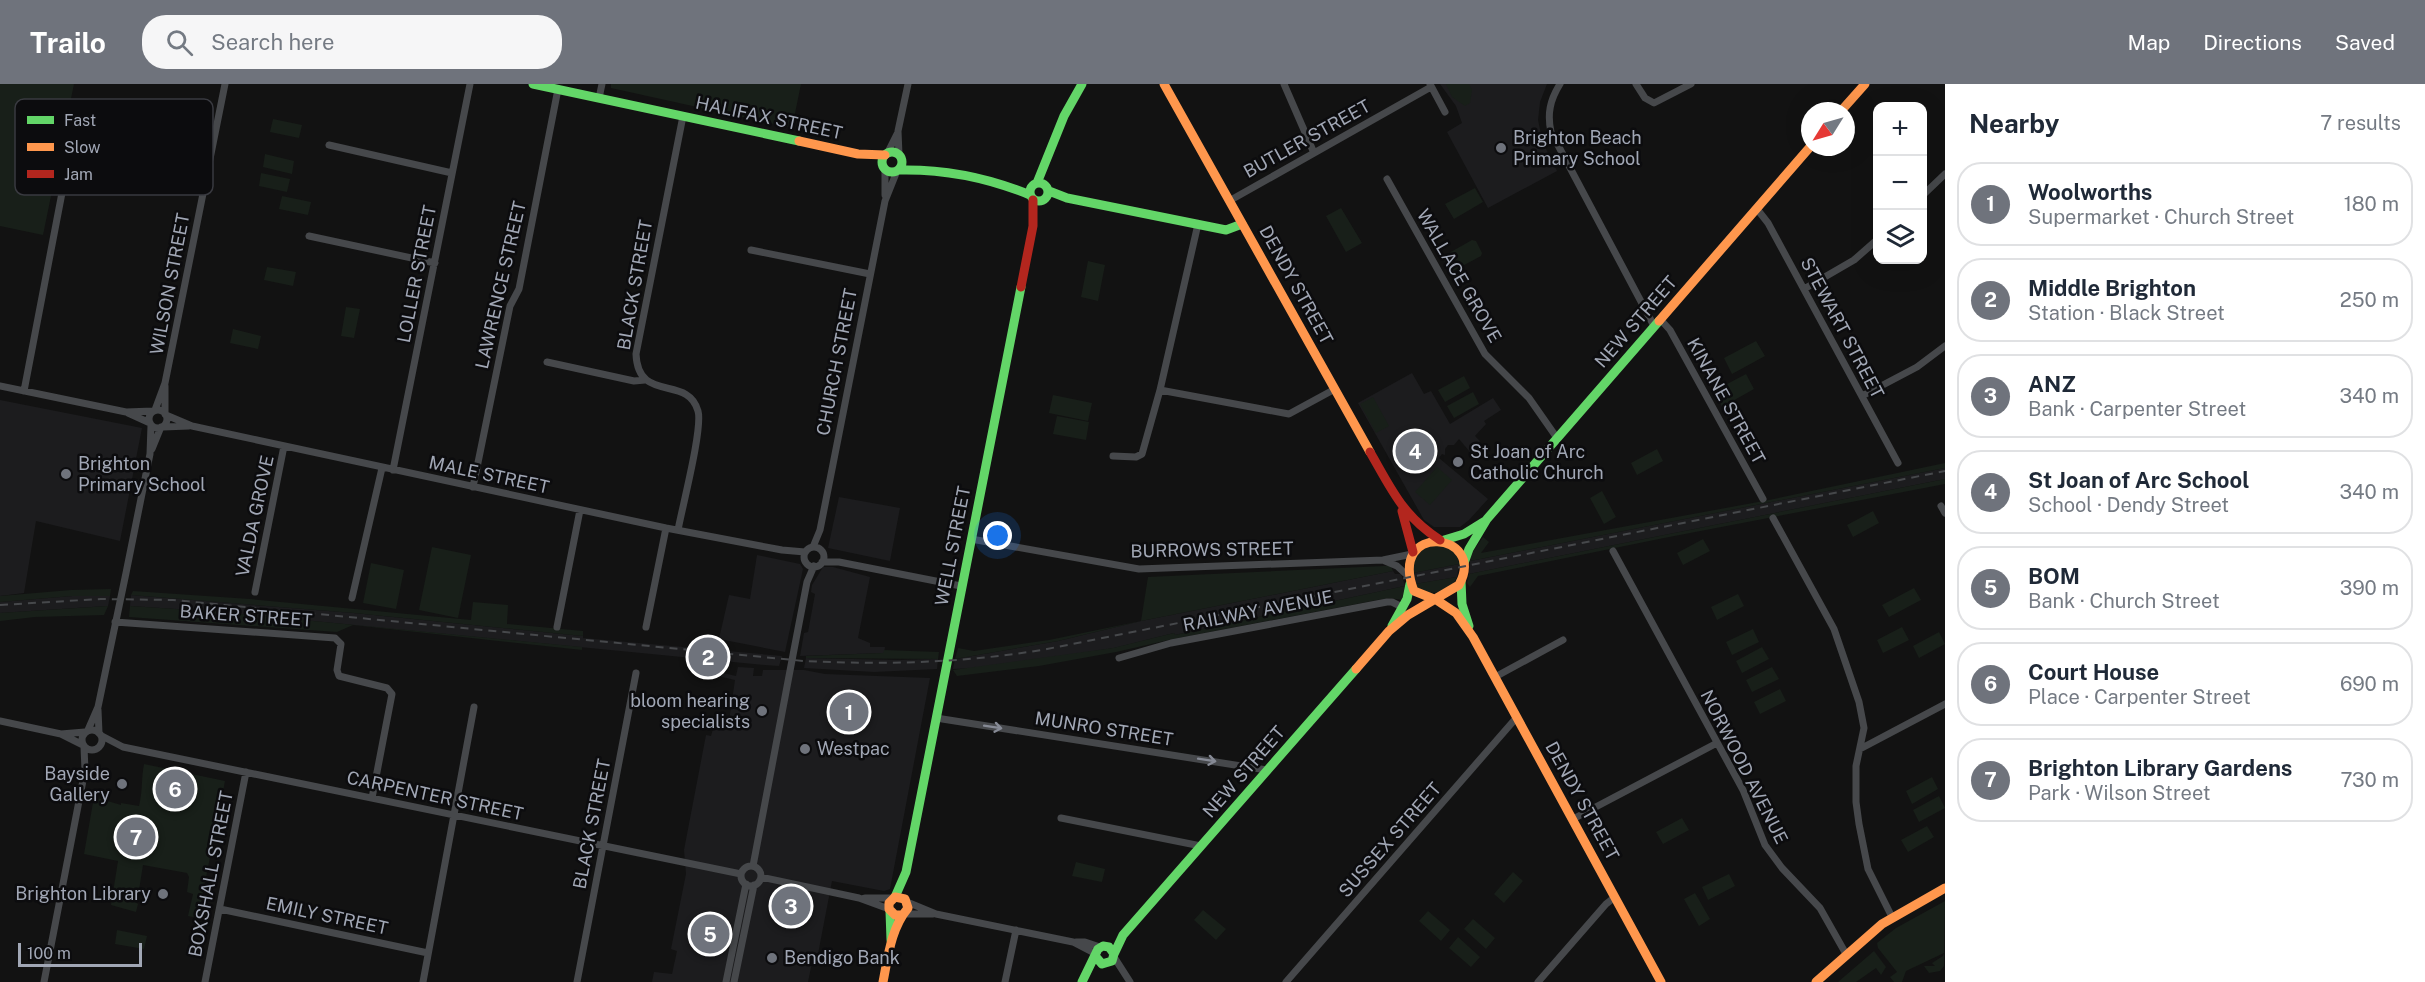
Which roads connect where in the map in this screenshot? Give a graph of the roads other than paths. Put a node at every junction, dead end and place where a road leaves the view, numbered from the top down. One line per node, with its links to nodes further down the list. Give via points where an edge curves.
1 (225, 84): 20 (street, WILSON STREET)
2 (470, 84): 28 (street, LOLLER STREET)
3 (533, 84): 14 (street, HALIFAX STREET)
4 (602, 84): 15 (street)
5 (908, 84): 19 (street, CHURCH STREET)
6 (1082, 84): 32 (street, WELL STREET, via 1047,159)
7 (1164, 84): 36 (street, DENDY STREET)
8 (1284, 84): 22 (street)
9 (1560, 84): 46 (street, KINANE STREET, via 1550,104 1551,132)
10 (1636, 84): 11 (street, via 1645,98 1654,103)
11 (1691, 84)
12 (1431, 86): 17 (street); 22 (street, BUTLER STREET)
13 (1859, 86): 16 (street)
14 (558, 89): 15 (street, HALIFAX STREET); 69 (street, LAWRENCE STREET, via 519,289 510,306)
15 (599, 98): 18 (street, HALIFAX STREET)
16 (1847, 102)
17 (1444, 112)
18 (682, 116): 25 (street, HALIFAX STREET); 49 (street, BLACK STREET, via 636,349 636,362)
19 (898, 131): 24 (street, CHURCH STREET); 25 (street, CHURCH STREET)
20 (213, 144)
21 (329, 145): 28 (street)
22 (1314, 153): 36 (street, BUTLER STREET)
23 (1802, 156): 37 (street, NEW STREET)
24 (901, 157): 25 (street, via 893,152); 26 (street); 27 (street)
25 (885, 161): 27 (street, via 890,172); 35 (street, CHURCH STREET)
26 (929, 170): 27 (street); 32 (street)
27 (898, 171): 35 (street, CHURCH STREET)
28 (452, 173): 43 (street, LOLLER STREET)
29 (1945, 174): 31 (street)
30 (1387, 179): 62 (street, WALLACE GROVE, via 1485,354 1529,398)
31 (1927, 192)
32 (1039, 193): 38 (street); 79 (street, WELL STREET)
33 (62, 195): 54 (street)
34 (203, 195): 50 (street, WILSON STREET)
35 (885, 201): 44 (street, CHURCH STREET)
36 (1229, 201): 39 (street, DENDY STREET)
37 (1757, 208): 45 (street, STEWART STREET); 46 (street, NEW STREET)
38 (1198, 224): 39 (street, via 1226,230); 52 (street)
39 (1242, 224): 53 (street, DENDY STREET)
40 (309, 236): 43 (street)
41 (1873, 243): 45 (street, via 1854,260)
42 (751, 250): 44 (street)
43 (435, 263): 68 (street, LOLLER STREET)
44 (870, 274): 82 (street, CHURCH STREET, via 819,530)
45 (1804, 289): 55 (street, STEWART STREET)
46 (1657, 323): 62 (street, NEW STREET); 70 (street, KINANE STREET, via 1671,330)
47 (1945, 346): 55 (street, via 1917,367)
48 (547, 362): 49 (street)
49 (645, 380): 78 (street, via 685,394 699,412)
50 (165, 383): 56 (street, WILSON STREET); 58 (street, WILSON STREET)
51 (0, 386): 54 (street)
52 (1160, 390): 53 (street, via 1289,414); 65 (street, via 1142,454 1136,458)
53 (1335, 390): 71 (street, DENDY STREET)
54 (24, 391): 57 (street)
55 (1862, 396): 66 (street, STEWART STREET)
56 (154, 411): 57 (street); 58 (street); 59 (street, via 149,415)
57 (126, 412): 59 (street)
58 (166, 415): 60 (street, MALE STREET); 61 (street)
59 (150, 424): 61 (street); 64 (street)
60 (192, 426): 61 (street, MALE STREET); 63 (street, MALE STREET)
61 (162, 427): 64 (street)
62 (1557, 438): 76 (street, NEW STREET)
63 (284, 446): 67 (street, MALE STREET); 90 (street, VALDA GROVE)
64 (150, 454): 95 (street)
65 (1113, 456)
66 (1898, 463)
67 (382, 468): 68 (street, MALE STREET); 91 (street)
68 (393, 470): 69 (street, MALE STREET)
69 (473, 487): 73 (street, MALE STREET)
70 (1763, 499)
71 (1399, 503): 80 (street, DENDY STREET, via 1420,527); 83 (street, DENDY STREET)
72 (1941, 506): 74 (street)
73 (580, 510): 77 (street, MALE STREET); 96 (street)
74 (1945, 513)
75 (1773, 518): 117 (street, via 1838,639 1862,710)
76 (1487, 519): 80 (street, NEW STREET, via 1464,534); 86 (street, NEW STREET)
77 (666, 528): 78 (street, MALE STREET); 97 (street)
78 (678, 530): 85 (street, MALE STREET, via 782,550)
79 (971, 539): 84 (street, BURROWS STREET, via 1139,569); 89 (street, WELL STREET)
80 (1441, 540): 83 (street, via 1423,543); 86 (street, via 1457,549)
81 (1613, 550): 113 (street, NORWOOD AVENUE)
82 (820, 553): 85 (street); 85 (street); 89 (street, via 839,562)
83 (1412, 553): 84 (street, BURROWS STREET); 88 (street)
84 (1383, 560): 88 (street, via 1397,566)
85 (808, 561): 127 (street)
86 (1464, 562): 87 (street)
87 (1461, 579): 92 (street, via 1452,592); 99 (street, DENDY STREET, via 1462,604)
88 (1409, 580): 92 (street, via 1415,593); 93 (street, NEW STREET, via 1409,595)
89 (962, 586): 108 (street, WELL STREET)
90 (255, 592)
91 (352, 598)
92 (1435, 599): 94 (street, NEW STREET); 99 (street, DENDY STREET, via 1456,613)
93 (1402, 607): 94 (street); 98 (street, NEW STREET); 101 (street, RAILWAY AVENUE, via 1387,602 1171,643)
94 (1411, 613): 98 (street, NEW STREET)
95 (115, 622): 105 (street); 121 (street, BAKER STREET, via 331,636 338,640 341,644 337,674 388,688 392,694)
96 (557, 627)
97 (646, 627)
98 (1389, 630): 119 (street, NEW STREET)
99 (1473, 637): 103 (street, DENDY STREET)
100 (1563, 640): 103 (street)
101 (1119, 658)
102 (636, 673): 125 (street, BLACK STREET)
103 (1495, 677): 107 (street, DENDY STREET)
104 (1945, 704): 117 (street)
105 (98, 707): 110 (street); 112 (street)
106 (474, 707): 122 (street)
107 (1517, 717): 124 (street, DENDY STREET); 157 (street, SUSSEX STREET)
108 (936, 718): 119 (street, MUNRO STREET, one-way to 119); 128 (street, WELL STREET)
109 (0, 721): 111 (street)
110 (86, 731): 111 (street); 112 (street); 114 (street, via 81,738)
111 (61, 734): 114 (street)
112 (100, 734): 115 (street, CARPENTER STREET); 116 (street, via 102,743)
113 (1717, 742): 124 (street); 145 (street, NORWOOD AVENUE, via 1743,790 1765,845 1820,908)
114 (84, 746): 116 (street); 118 (street)
115 (123, 747): 116 (street, CARPENTER STREET); 120 (street, CARPENTER STREET)
116 (97, 749): 118 (street)
117 (1860, 749): 141 (street, via 1856,802 1863,849 1872,879)
118 (85, 770): 148 (street)
119 (1267, 770): 126 (street, NEW STREET)
120 (246, 772): 121 (street, CARPENTER STREET); 137 (street, BOXSHALL STREET)
121 (372, 798): 122 (street, CARPENTER STREET)
122 (454, 815): 125 (street, CARPENTER STREET); 144 (street)
123 (1061, 818): 126 (street)
124 (1573, 819): 134 (street, DENDY STREET)
125 (603, 846): 129 (street, CARPENTER STREET); 151 (street, BLACK STREET)
126 (1200, 846): 146 (street, NEW STREET)
127 (753, 866): 129 (street, via 744,868); 130 (street)
128 (906, 872): 133 (street, WELL STREET); 136 (street, WELL STREET)
129 (741, 874): 131 (street, via 742,880)
130 (761, 877): 131 (street); 135 (street)
131 (750, 885): 152 (street); 153 (street)
132 (1945, 888): 141 (street)
133 (894, 897): 135 (street); 136 (street); 138 (street, via 889,903)
134 (1615, 897): 158 (street); 159 (street, DENDY STREET)
135 (859, 898): 138 (street)
136 (907, 901): 139 (street); 140 (street, via 907,910)
137 (220, 909): 144 (street, EMILY STREET); 149 (street, BOXSHALL STREET)
138 (890, 910): 140 (street); 143 (street)
139 (936, 914): 140 (street); 142 (street)
140 (902, 915): 143 (street)
141 (1892, 917): 145 (street)
142 (1016, 930): 146 (street, via 1073,942); 155 (street)
143 (891, 943): 154 (street)
144 (428, 953): 150 (street)
145 (1846, 954): 160 (street)
146 (1105, 956): 147 (street); 156 (street, NEW STREET)
147 (1128, 979)
148 (44, 982)
149 (205, 982)
150 (423, 982)
151 (577, 982)
152 (726, 982)
153 (734, 982)
154 (883, 982)
155 (1005, 982)
156 (1082, 982)
157 (1286, 982)
158 (1538, 982)
159 (1661, 982)
160 (1816, 982)

